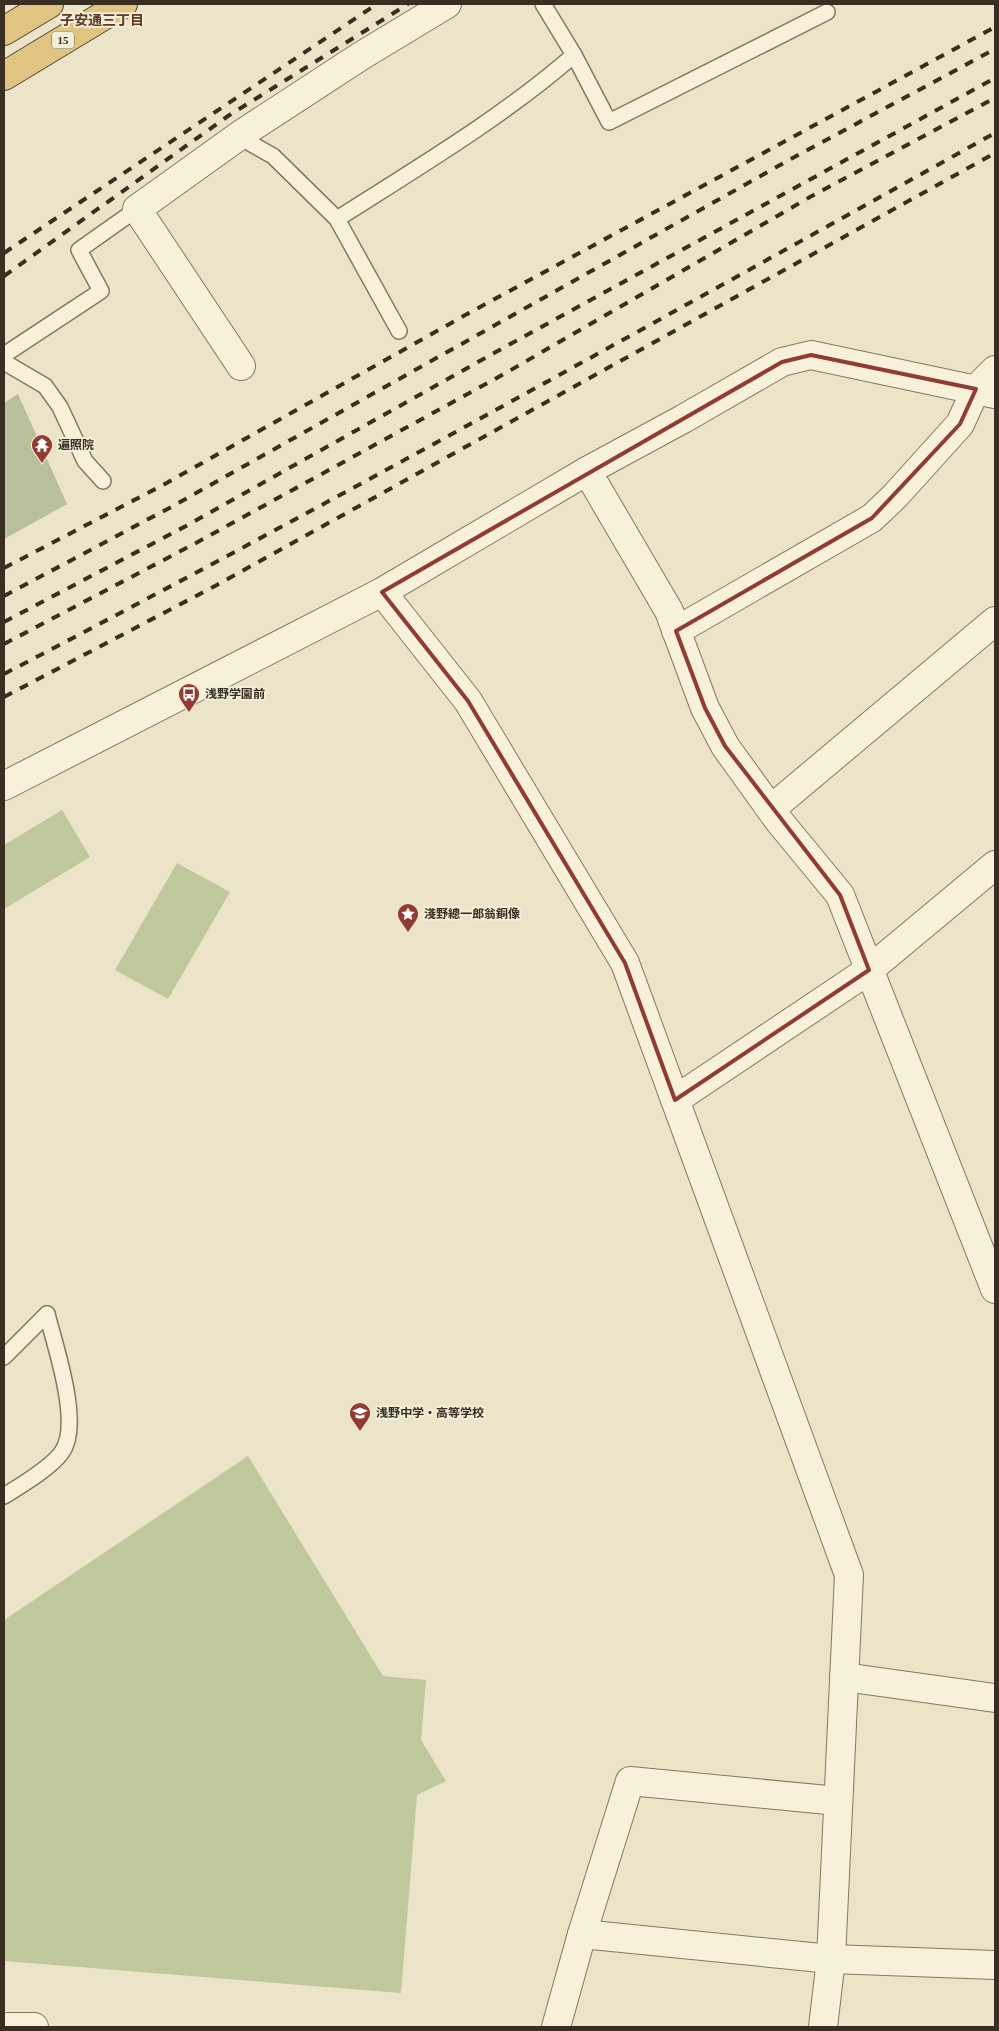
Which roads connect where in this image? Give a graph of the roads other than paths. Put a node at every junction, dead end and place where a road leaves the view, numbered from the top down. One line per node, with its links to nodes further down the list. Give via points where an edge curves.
1 (48, 4): 6 (highway)
2 (122, 4): 8 (highway, 15)
3 (447, 4): 9 (street, via 361,56)
4 (543, 4): 7 (lane)
5 (827, 12): 7 (lane, via 609,122)
6 (4, 31)
7 (574, 55): 11 (lane, via 543,82)
8 (4, 76)
9 (239, 137): 10 (street); 11 (lane, via 273,156)
10 (137, 209): 13 (lane, via 79,250 101,291); 15 (street)
11 (337, 220): 12 (lane)
12 (399, 331)
13 (4, 355)
14 (4, 362): 19 (lane, via 45,386 60,407 85,461)
15 (241, 366)
16 (995, 370): 17 (street)
17 (986, 392): 18 (street, via 811,355 782,362); 22 (street, via 872,518)
18 (586, 471): 20 (street); 22 (street, via 669,611)
19 (103, 482)
20 (382, 592): 23 (street); 27 (street, via 468,701 625,963)
21 (995, 621): 24 (street)
22 (676, 631): 24 (street, via 705,708 725,746)
23 (4, 786)
24 (771, 809): 26 (street, via 840,895)
25 (995, 865): 26 (street)
26 (869, 970): 27 (street); 28 (street)
27 (675, 1100): 31 (street, via 849,1575)
28 (995, 1289)
29 (4, 1357): 30 (lane, via 47,1314 69,1404 69,1433 63,1452 36,1476)
30 (4, 1496)
31 (844, 1677): 32 (street); 33 (street)
32 (995, 1698)
33 (838, 1801): 34 (street, via 630,1781); 35 (street)
34 (582, 1934): 35 (street); 39 (street)
35 (831, 1959): 36 (street); 40 (street)
36 (995, 1965)
37 (4, 2027): 38 (street)
38 (34, 2027)
39 (556, 2027)
40 (824, 2027)

